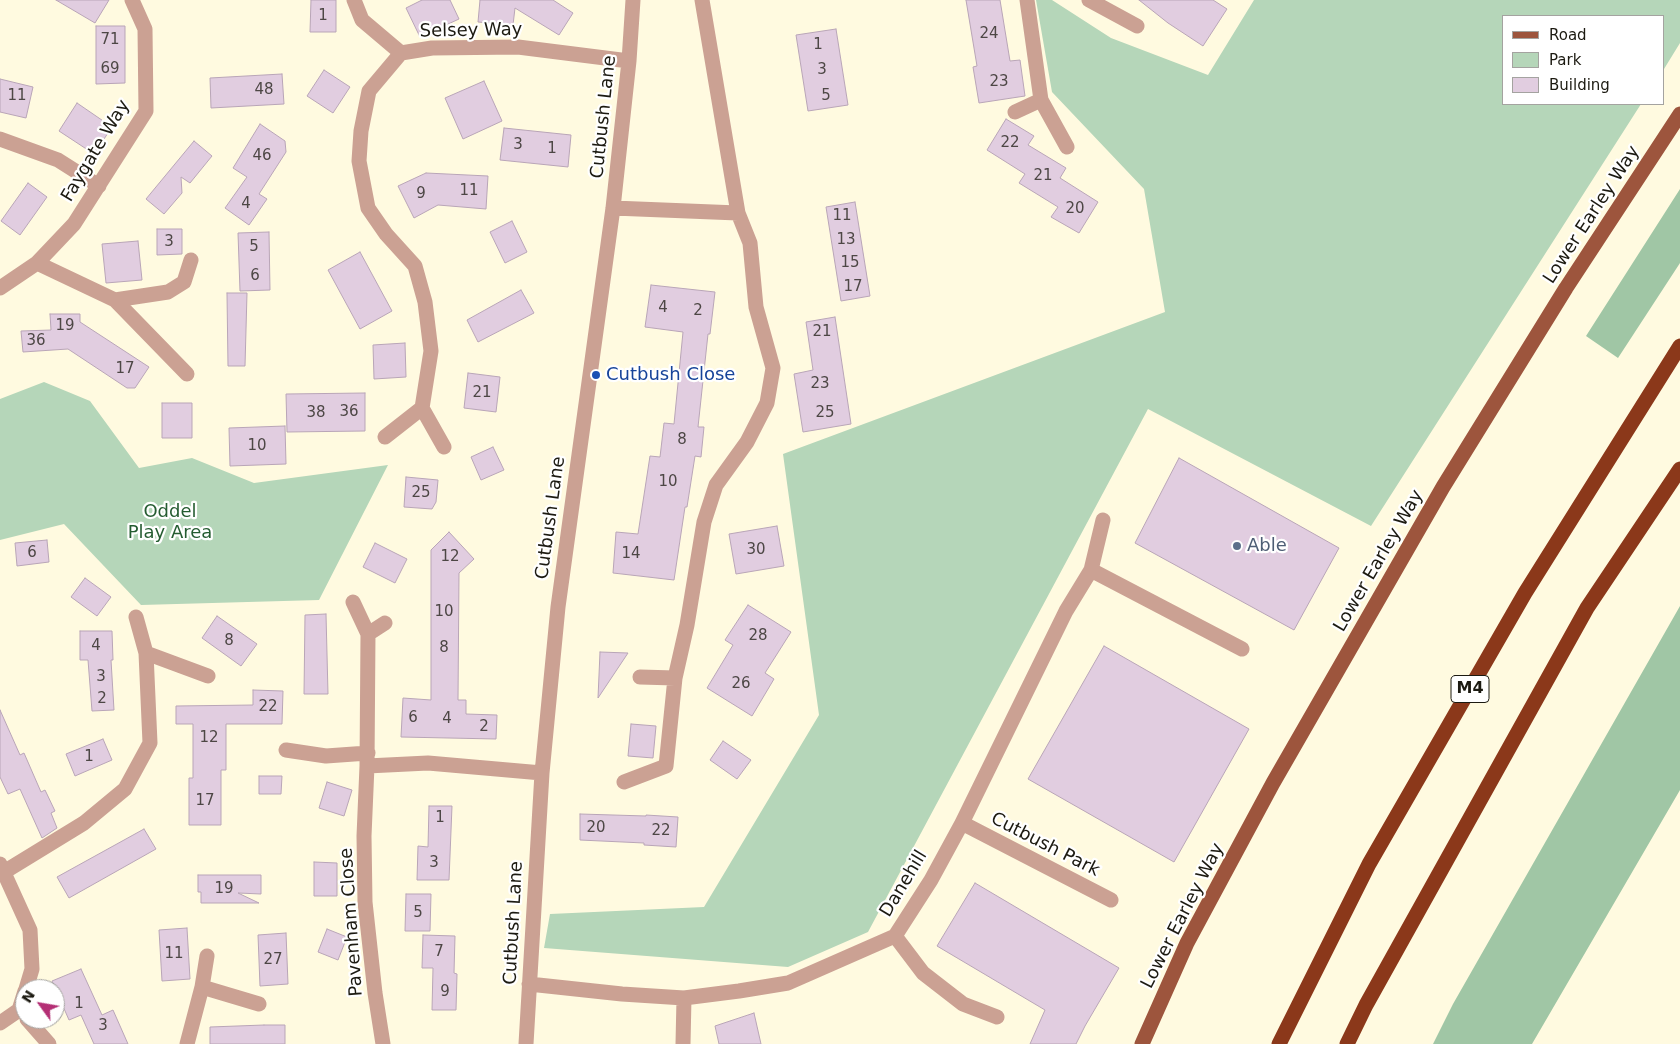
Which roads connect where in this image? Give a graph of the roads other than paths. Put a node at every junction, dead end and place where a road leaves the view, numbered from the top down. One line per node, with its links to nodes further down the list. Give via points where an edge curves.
1 (132, 0): 15 (street, Faygate Way, via 145,29 146,111)
2 (354, 0): 8 (street, via 362,20)
3 (633, 0): 9 (street, Cutbush Lane)
4 (702, 0): 17 (street)
5 (1027, 0): 10 (street)
6 (1089, 0): 7 (street)
7 (1138, 26)
8 (401, 54): 9 (street, Selsey Way, via 432,48 518,47); 24 (street, Selsey Way, via 369,91 359,161 368,208 415,266 425,302 431,351)
9 (629, 61): 16 (street, Cutbush Lane)
10 (1041, 100): 11 (street); 14 (street)
11 (1015, 112)
12 (1680, 114): 62 (main road, Lower Earley Way, via 1566,288 1443,487 1273,782 1187,943)
13 (0, 139): 15 (street, via 58,160)
14 (1067, 147)
15 (98, 186): 19 (street, Faygate Way, via 74,224)
16 (613, 208): 17 (street); 41 (street, Cutbush Lane, via 558,607)
17 (738, 213): 38 (street, via 750,243 756,307 773,368 767,403 747,442 716,485 704,522)
18 (191, 260): 21 (street, via 184,282 168,292)
19 (37, 263): 20 (street, Faygate Way); 21 (street)
20 (0, 288)
21 (115, 300): 23 (street)
22 (1680, 346): 63 (highway, M4, via 1525,593 1379,847)
23 (187, 374)
24 (422, 408): 25 (street); 26 (street)
25 (385, 437)
26 (444, 447)
27 (1680, 470): 64 (highway, via 1587,608 1366,1004)
28 (1103, 520): 29 (street, Danehill)
29 (1091, 570): 34 (street); 43 (street, Danehill, via 1066,611)
30 (353, 602): 33 (street, Pavenham Close)
31 (136, 616): 35 (street)
32 (386, 623): 33 (street)
33 (368, 634): 40 (street, Pavenham Close)
34 (1242, 649)
35 (146, 654): 36 (street); 44 (street, via 150,743 124,789 84,823)
36 (208, 676)
37 (640, 677): 38 (street)
38 (675, 678): 42 (street, via 666,766)
39 (286, 750): 40 (street)
40 (368, 759): 41 (street); 59 (street, Pavenham Close, via 365,902)
41 (542, 773): 49 (street, Cutbush Lane)
42 (624, 782)
43 (962, 823): 45 (street, Cutbush Park); 46 (street, Danehill)
44 (2, 868): 48 (street, via 30,930 32,970)
45 (1111, 900)
46 (895, 936): 51 (street, Danehill, via 788,983); 53 (street, via 923,973 963,1004)
47 (207, 956): 50 (street)
48 (29, 979)
49 (529, 984): 51 (street, Danehill); 60 (street, Cutbush Lane)
50 (202, 987): 52 (street); 58 (street)
51 (684, 998): 61 (street)
52 (259, 1004)
53 (997, 1017)
54 (15, 1018): 55 (street)
55 (0, 1023)
56 (36, 1029): 57 (street)
57 (49, 1044)
58 (187, 1044)
59 (383, 1044)
60 (526, 1044)
61 (683, 1044)
62 (1142, 1044)
63 (1279, 1044)
64 (1347, 1044)

